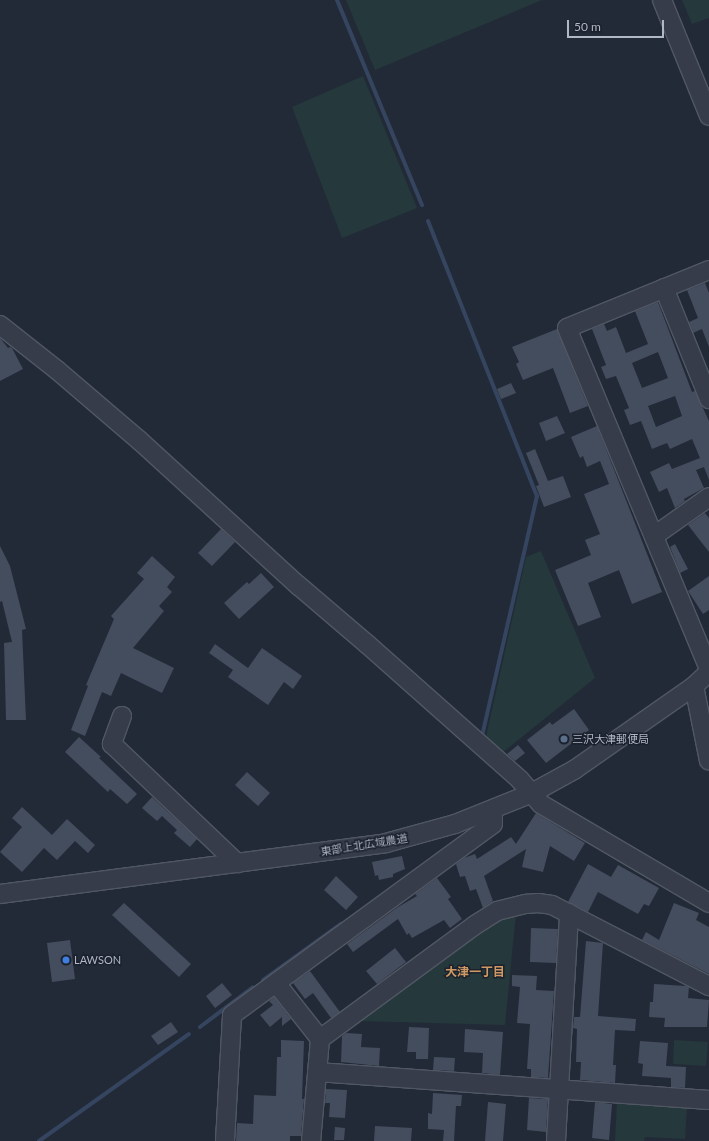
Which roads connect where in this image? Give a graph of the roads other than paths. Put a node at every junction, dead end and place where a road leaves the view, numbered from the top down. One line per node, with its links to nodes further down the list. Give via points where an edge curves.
1 (662, 0): 2 (street)
2 (709, 116)
3 (709, 270): 4 (street)
4 (664, 288): 6 (street); 8 (street, via 568,328)
5 (0, 325): 14 (street, via 140,441)
6 (709, 399)
7 (709, 497): 8 (street)
8 (654, 536): 9 (street)
9 (709, 669)
10 (709, 672): 11 (street, 東部上北広域農道)
11 (694, 686): 13 (street); 14 (street, 東部上北広域農道, via 574,770)
12 (122, 716): 16 (street, via 112,744)
13 (709, 761)
14 (532, 793): 15 (street, 東部上北広域農道); 18 (street, via 541,804)
15 (494, 810): 16 (street, 東部上北広域農道, via 386,843); 20 (street, via 493,824)
16 (237, 863): 17 (street, 東部上北広域農道)
17 (0, 894)
18 (709, 903)
19 (569, 914): 21 (street); 22 (street, via 552,905 538,903 497,911); 24 (street)
20 (276, 983): 22 (street); 26 (street, via 232,1015)
21 (709, 986)
22 (320, 1039): 23 (street)
23 (317, 1072): 24 (street); 27 (street)
24 (559, 1088): 25 (street); 28 (street)
25 (709, 1100)
26 (225, 1141)
27 (311, 1141)
28 (556, 1141)

